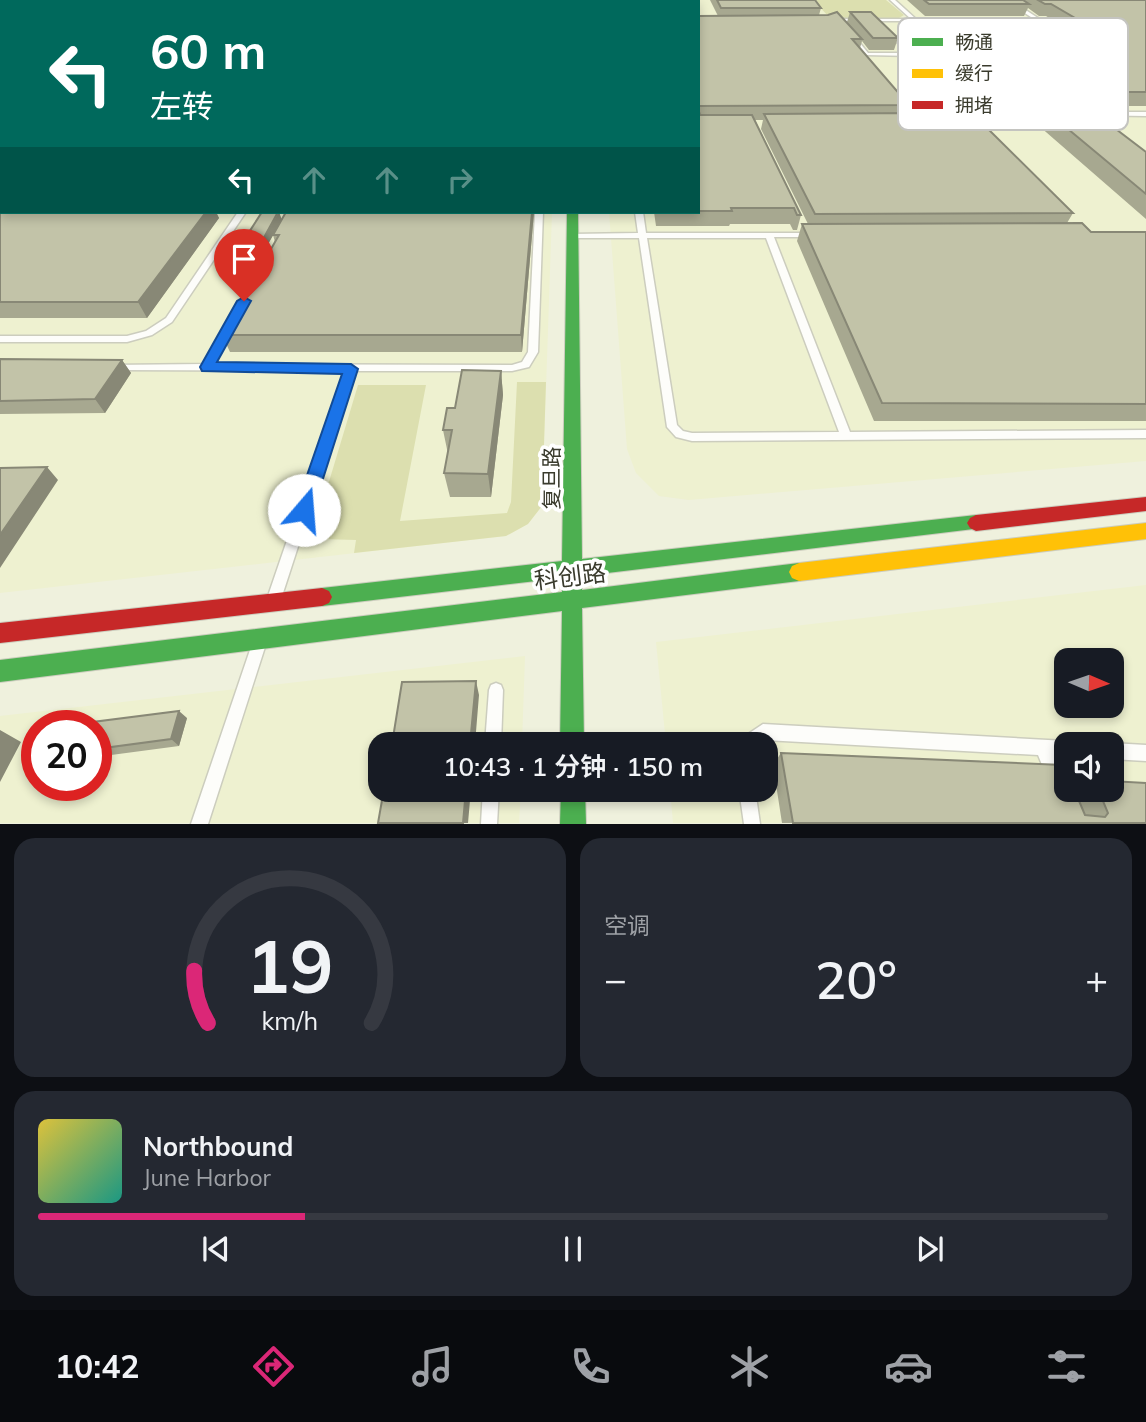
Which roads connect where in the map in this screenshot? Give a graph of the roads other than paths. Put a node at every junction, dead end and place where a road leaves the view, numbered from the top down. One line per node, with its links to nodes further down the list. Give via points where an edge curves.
1 (892, 0): 3 (lane)
2 (1007, 0): 4 (lane)
3 (913, 18)
4 (1036, 18)
5 (877, 20): 6 (lane); 7 (lane); 8 (lane, via 838,21 867,54)
6 (898, 20)
7 (898, 41)
8 (898, 55)
9 (1128, 114): 10 (lane)
10 (1146, 114)
11 (241, 214): 22 (lane, via 158,330 127,339)
12 (539, 214): 25 (lane, via 533,352 526,365)
13 (572, 214): 19 (street, 复旦路)
14 (639, 214): 20 (lane)
15 (800, 223): 17 (lane)
16 (769, 235): 17 (lane); 20 (lane); 27 (lane)
17 (806, 235): 18 (lane)
18 (819, 235)
19 (572, 236): 20 (lane); 30 (street, 复旦路)
20 (643, 236): 27 (lane, via 672,427 680,435)
21 (234, 319): 24 (lane)
22 (0, 339)
23 (97, 367): 24 (lane)
24 (207, 367): 25 (lane)
25 (351, 369): 32 (lane)
26 (1146, 434): 27 (lane)
27 (846, 436)
28 (1146, 504): 30 (street, 科创路)
29 (1146, 531): 31 (street, 科创路)
30 (572, 568): 31 (street, 复旦路); 32 (street, 科创路)
31 (570, 599): 34 (street, 科创路); 38 (street, 复旦路)
32 (271, 608): 33 (street, 科创路)
33 (0, 633)
34 (262, 634): 35 (street, 科创路); 48 (lane)
35 (0, 671)
36 (496, 691): 37 (lane)
37 (494, 732)
38 (572, 732)
39 (778, 733): 40 (lane)
40 (1043, 748): 41 (lane); 44 (lane)
41 (1054, 748)
42 (1124, 752): 43 (lane)
43 (1146, 753)
44 (1054, 773)
45 (490, 802): 49 (lane)
46 (573, 802): 50 (street)
47 (749, 802): 51 (lane)
48 (198, 824)
49 (489, 824)
50 (573, 824)
51 (752, 824)

